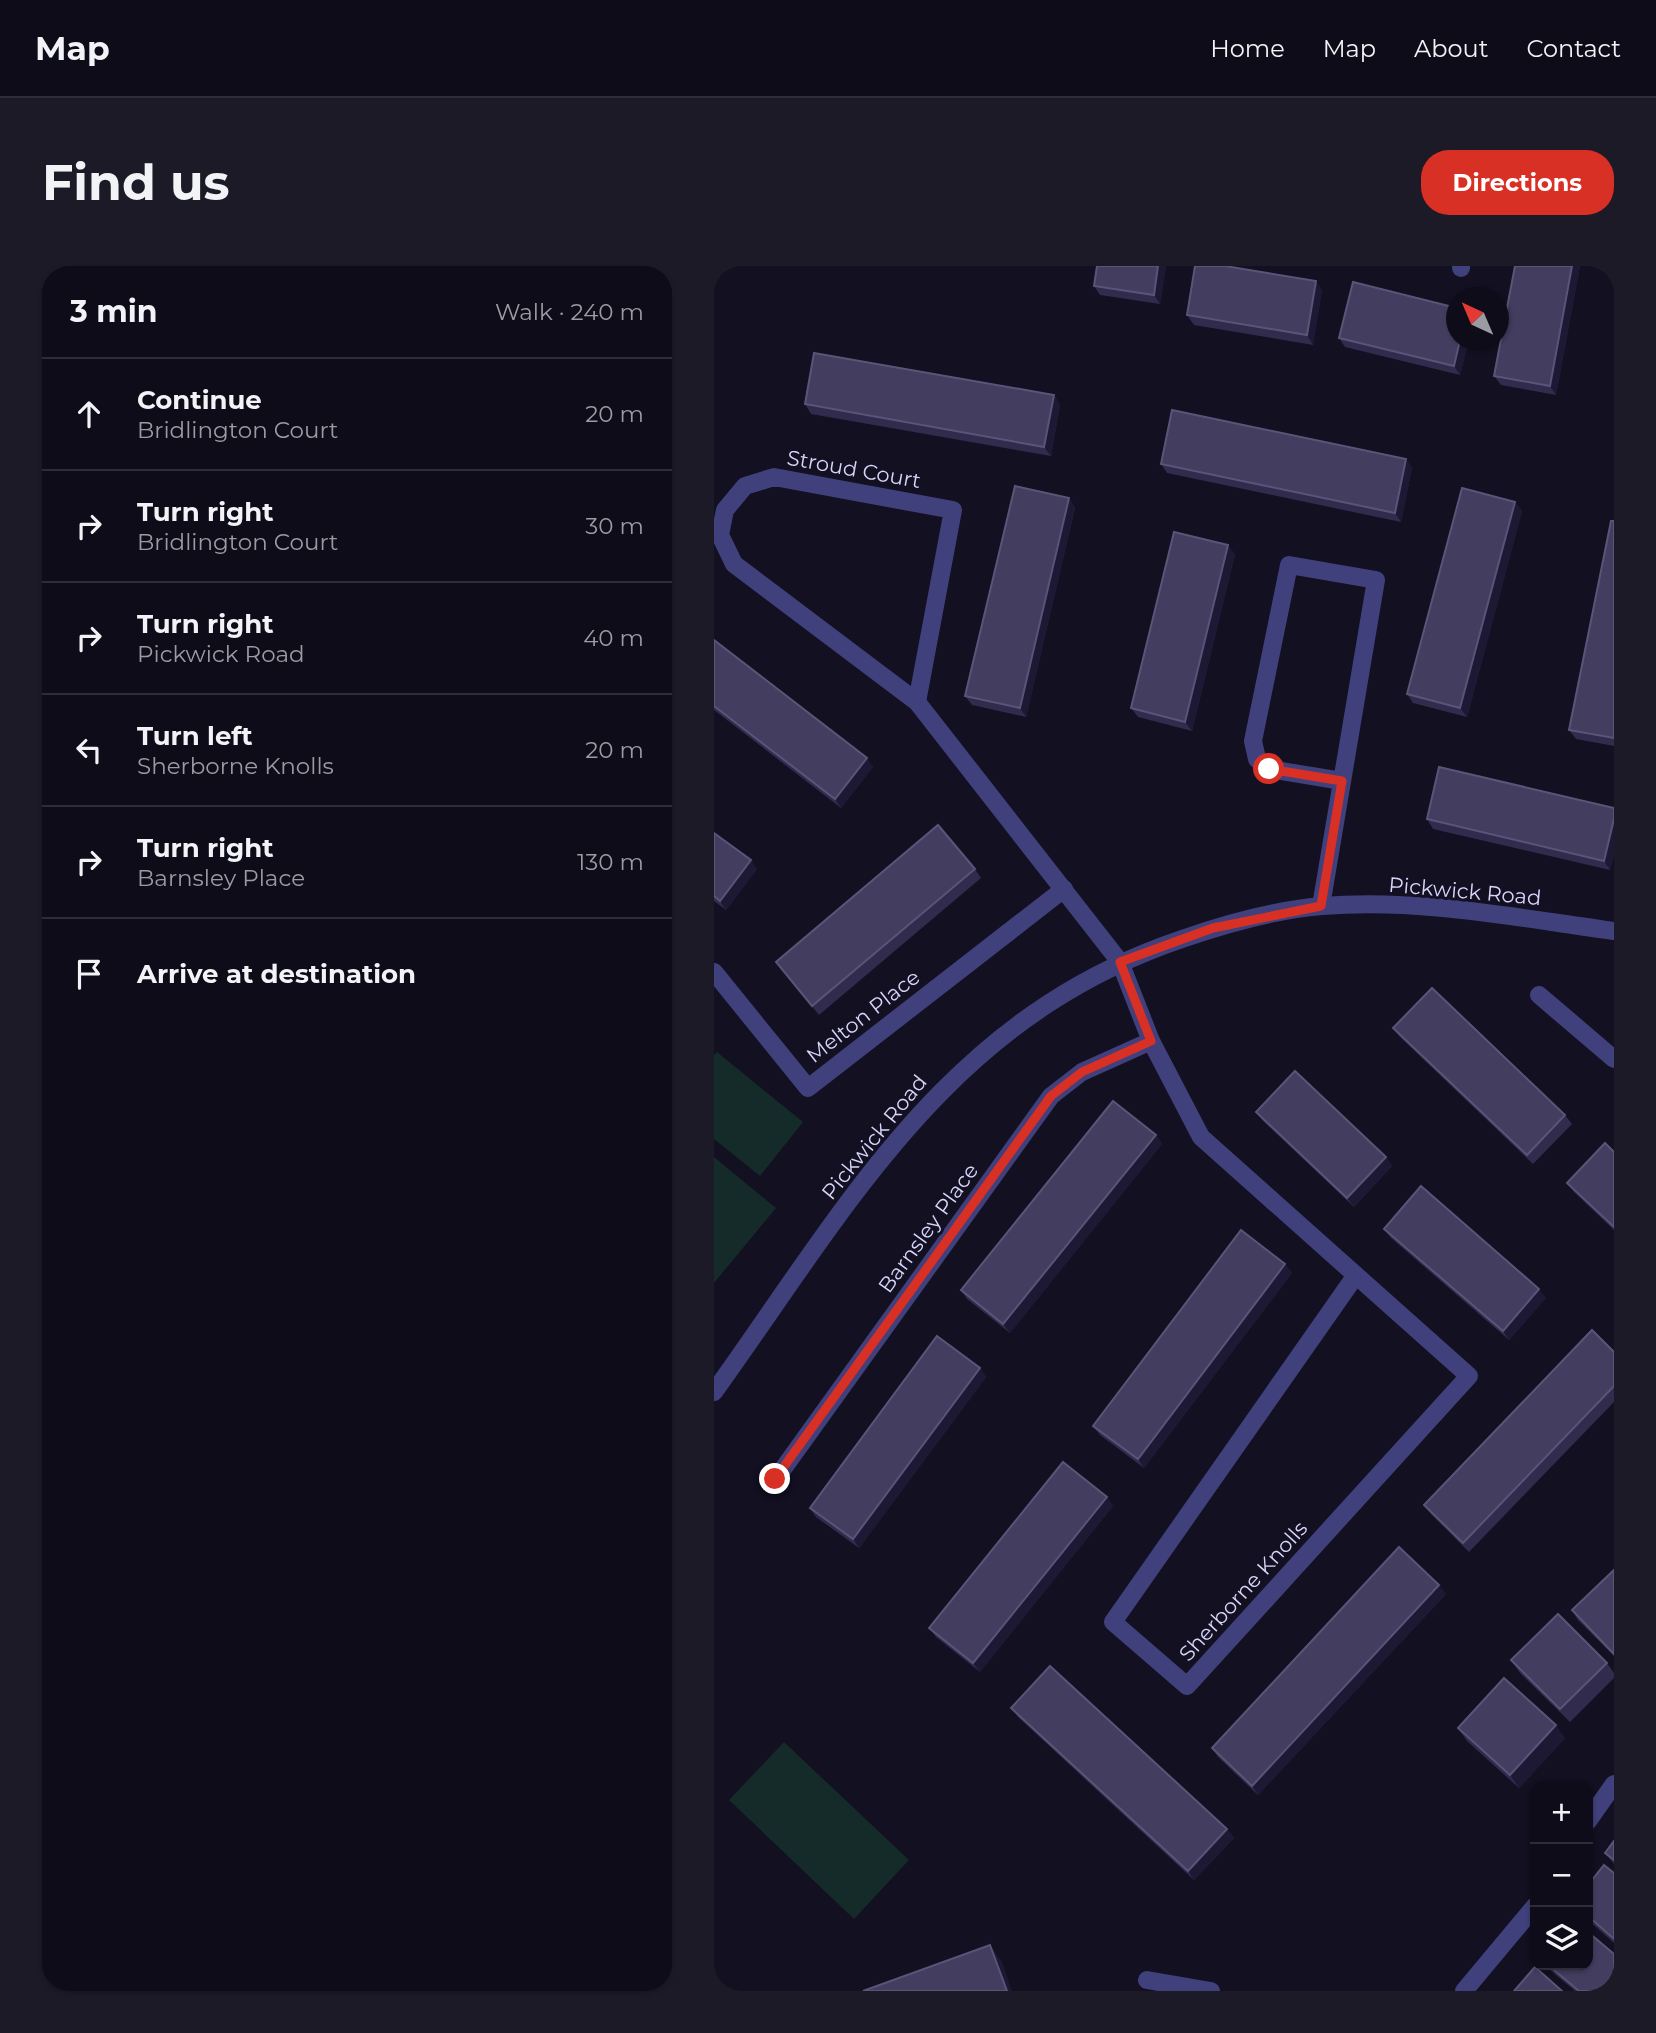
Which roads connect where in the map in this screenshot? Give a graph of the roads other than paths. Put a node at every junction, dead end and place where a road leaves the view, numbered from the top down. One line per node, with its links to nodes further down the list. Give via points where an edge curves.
1 (917, 702): 1 (street, Stroud Court, via 734,564 720,535 724,510 746,486 774,477 953,510); 3 (street, Stroud Court)
2 (1342, 781): 2 (street, via 1376,580 1289,565 1253,741 1257,759 1269,769); 4 (street)
3 (1064, 890): 6 (street, Stroud Court); 7 (street, Melton Place, via 808,1088)
4 (1321, 906): 5 (street, Pickwick Road, via 1440,908); 6 (street, Pickwick Road, via 1213,928)
5 (1614, 931)
6 (1120, 962): 9 (street, Sherborne Knolls); 12 (street, Pickwick Road, via 1063,993 990,1045 918,1113)
7 (714, 972)
8 (1539, 995): 10 (street)
9 (1151, 1041): 11 (street, Sherborne Knolls, via 1201,1137); 13 (street, Barnsley Place, via 1082,1072 1051,1096)
10 (1614, 1059)
11 (1356, 1275): 11 (street, Sherborne Knolls, via 1469,1376 1187,1686 1113,1622)
12 (714, 1392)
13 (775, 1479)
14 (1614, 1784): 15 (street)
15 (1593, 1814)
16 (1534, 1907): 19 (street)
17 (1147, 1980): 18 (street)
18 (1211, 1991)
19 (1464, 1991)

